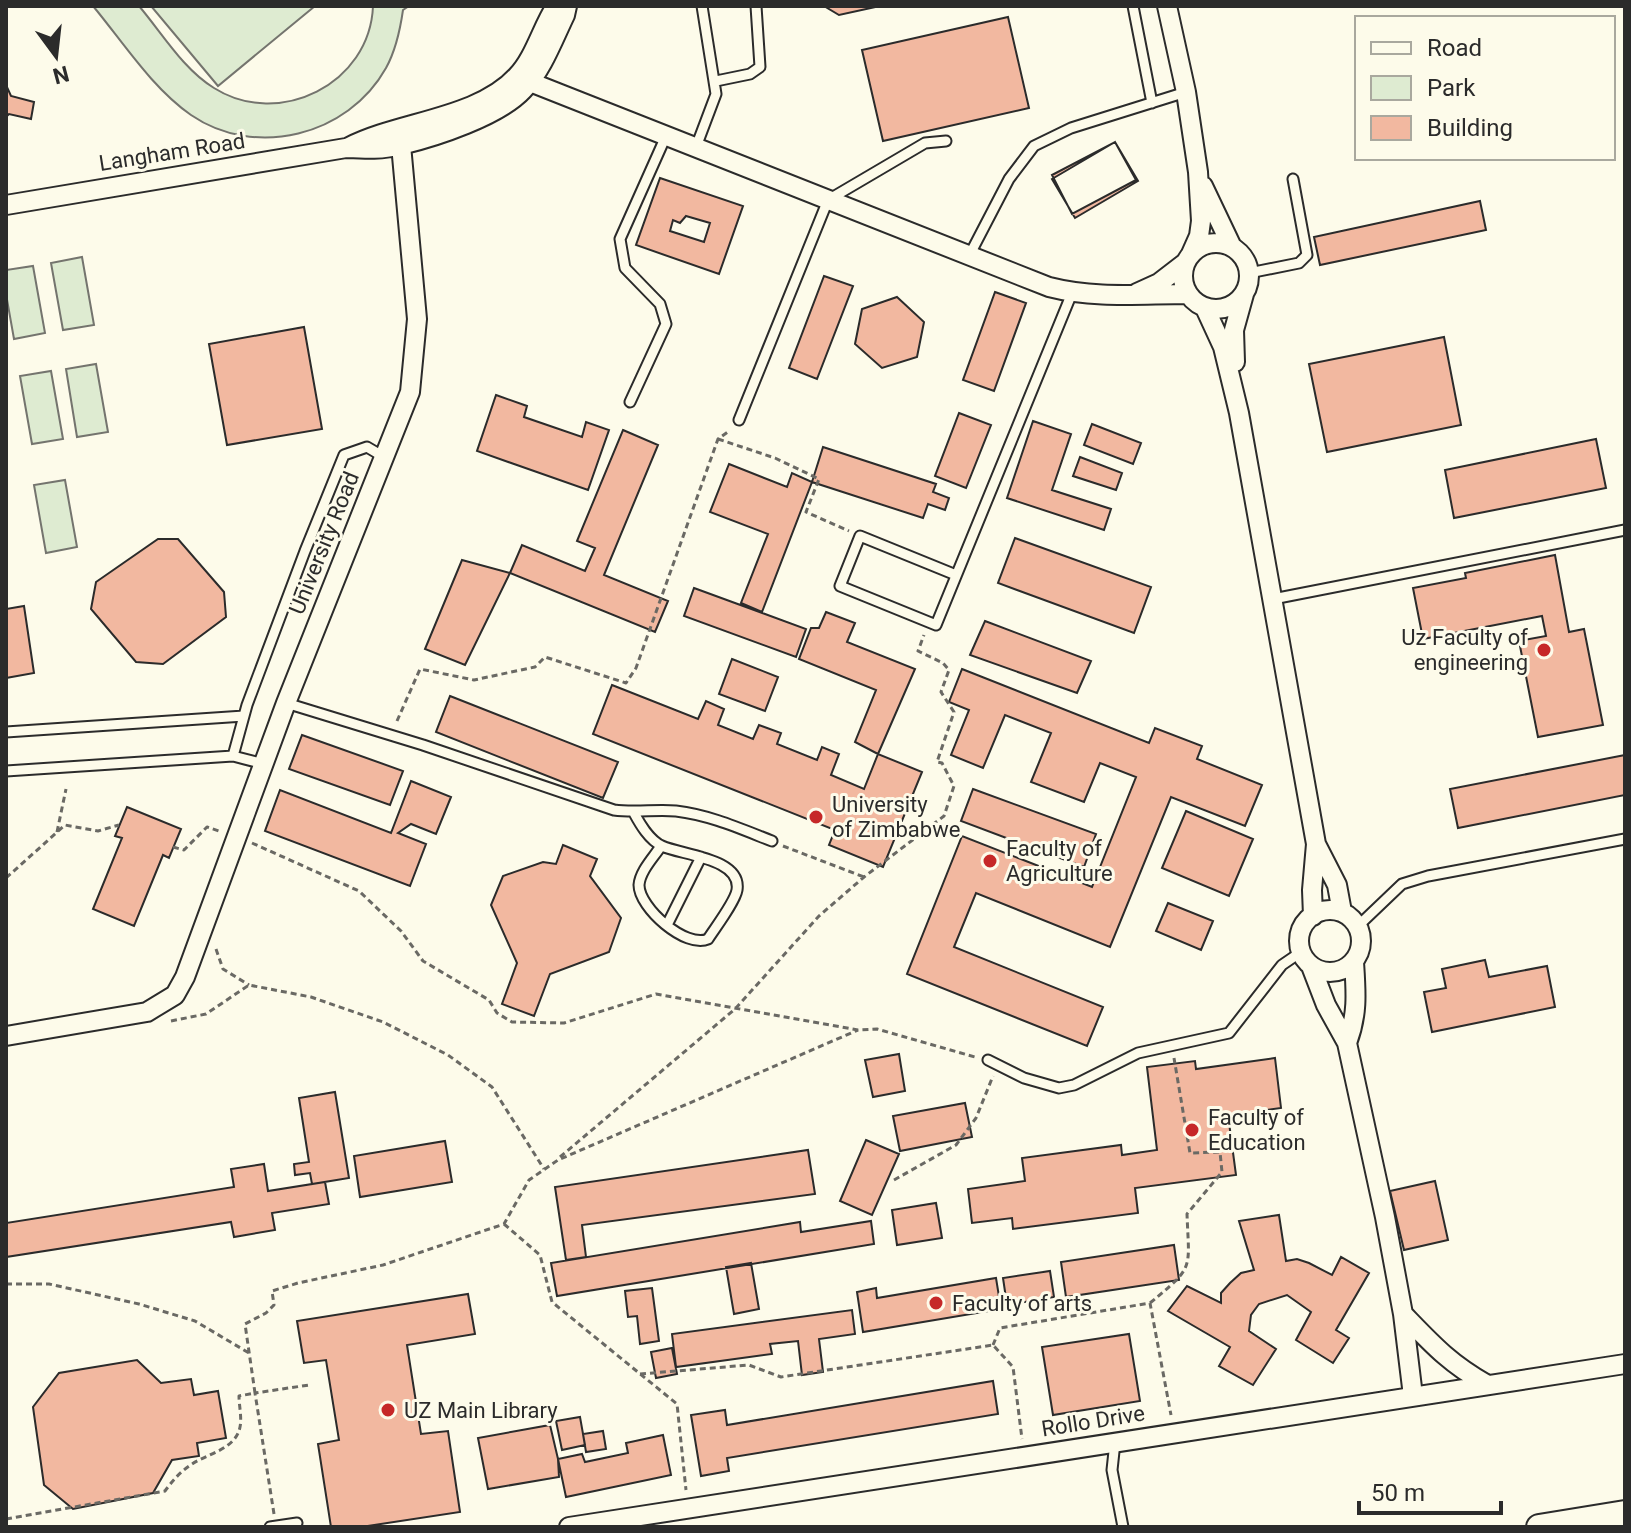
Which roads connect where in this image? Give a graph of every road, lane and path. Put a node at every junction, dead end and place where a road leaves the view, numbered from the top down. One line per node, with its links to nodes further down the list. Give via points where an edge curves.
1 (556, 6): 7 (street)
2 (567, 6): 7 (street)
3 (702, 6): 8 (lane)
4 (756, 6): 8 (lane, via 760,67)
5 (1133, 6): 10 (lane)
6 (1167, 6): 9 (street)
7 (525, 78): 11 (street); 12 (street, via 513,100 481,118)
8 (716, 81): 14 (lane, via 712,111)
9 (1186, 92): 10 (lane); 15 (street)
10 (1152, 103): 20 (lane, via 1071,128 1034,146 1009,179)
11 (666, 136): 14 (street); 28 (lane, via 620,239 625,268 660,304 666,324)
12 (398, 138): 18 (street, Langham Road, via 368,137 346,148); 32 (street, University Road, via 416,346 410,392)
13 (946, 141): 17 (lane, via 925,143)
14 (696, 147): 17 (street)
15 (1198, 172): 19 (street); 21 (street, via 1201,221)
16 (1293, 179): 22 (lane, via 1307,255 1299,263)
17 (828, 200): 20 (street); 30 (lane)
18 (6, 205)
19 (1232, 247): 21 (street, via 1210,243); 22 (street)
20 (969, 256): 23 (street)
21 (1188, 258): 24 (street, via 1183,285); 26 (street, via 1159,283)
22 (1249, 273): 25 (street)
23 (1072, 293): 26 (street); 35 (lane)
24 (1188, 294): 26 (street); 27 (street)
25 (1244, 294): 27 (street, via 1227,307); 29 (street, via 1234,330)
26 (1127, 297)
27 (1205, 308): 29 (street, via 1223,347)
28 (630, 402)
29 (1239, 413): 36 (street)
30 (739, 420): 31 (path)
31 (718, 439): 34 (path, via 819,479 806,512); 41 (path, via 636,668 626,683 545,657 535,667 474,680 420,669)
32 (384, 457): 38 (street, University Road); 39 (lane, via 367,447 344,455)
33 (1625, 530): 36 (lane)
34 (860, 536): 35 (lane); 37 (lane, via 840,586)
35 (956, 575): 37 (lane, via 936,625)
36 (1273, 599): 52 (street)
37 (929, 622): 56 (path, via 918,651 949,670 941,692 954,712 937,762 954,786 944,816)
38 (286, 703): 41 (lane); 43 (street, University Road)
39 (244, 716): 40 (lane); 42 (lane)
40 (6, 732)
41 (390, 735): 46 (lane)
42 (233, 756): 43 (lane); 44 (lane)
43 (264, 764): 49 (street, University Road)
44 (6, 771)
45 (66, 789): 48 (path)
46 (634, 813): 51 (lane, via 675,811 715,819); 53 (lane)
47 (119, 825): 48 (path, via 98,831 65,825)
48 (57, 832): 57 (path)
49 (237, 837): 54 (path, via 207,827 184,850); 60 (street, University Road); 66 (path, via 359,891 401,931 423,961 489,1000 512,1022 564,1023 656,994)
50 (1625, 839): 62 (lane, via 1490,862 1402,884)
51 (772, 841): 56 (path)
52 (1316, 844): 58 (street, via 1337,885); 59 (street)
53 (661, 846): 55 (lane); 61 (lane, via 639,887 648,907)
54 (173, 847)
55 (701, 857): 61 (lane); 61 (lane, via 730,870 737,891 708,939 693,942)
56 (864, 877): 66 (path, via 819,916)
57 (6, 878)
58 (1342, 912): 59 (street); 62 (street)
59 (1313, 916): 63 (street, via 1302,928)
60 (206, 920): 65 (path, via 223,969); 69 (street, University Road, via 185,977 163,1004 147,1012)
61 (667, 925)
62 (1358, 926): 64 (street, via 1361,951)
63 (1306, 959): 64 (street, via 1322,972 1333,973); 70 (street); 71 (lane, via 1282,965 1229,1033)
64 (1354, 962): 70 (street, via 1358,998)
65 (249, 985): 67 (path); 74 (path, via 311,997 383,1022 448,1055 492,1087)
66 (735, 1009): 68 (path); 73 (path)
67 (206, 1014)
68 (858, 1030): 72 (path, via 877,1029); 73 (path)
69 (6, 1036)
70 (1347, 1043): 79 (street)
71 (1172, 1046): 72 (lane, via 1138,1053 1059,1088); 78 (path, via 1190,1153 1220,1152 1222,1172 1187,1214 1188,1264 1183,1276)
72 (993, 1062): 75 (path, via 976,1118 956,1145)
73 (558, 1160): 74 (path)
74 (544, 1169): 76 (path, via 529,1180)
75 (894, 1180)
76 (504, 1224): 81 (path, via 383,1265 272,1291 274,1305 245,1324); 83 (path, via 540,1255 552,1302)
77 (6, 1284): 81 (path, via 49,1284 139,1304 195,1321)
78 (1150, 1303): 80 (path, via 1000,1328); 88 (path)
79 (1403, 1314): 84 (street, via 1438,1352); 87 (street)
80 (993, 1345): 83 (path, via 781,1377 749,1365); 90 (path, via 1013,1367)
81 (249, 1353): 86 (path)
82 (1625, 1364): 84 (street, Rollo Drive)
83 (640, 1374): 91 (path, via 677,1404)
84 (1486, 1384): 87 (street, Rollo Drive)
85 (309, 1385): 86 (path)
86 (255, 1393): 93 (path, via 239,1396 241,1427 235,1439 193,1464 165,1491); 95 (path)
87 (1413, 1396): 88 (street, Rollo Drive)
88 (1174, 1433): 89 (street, Rollo Drive)
89 (1115, 1442): 90 (street, Rollo Drive); 97 (lane, via 1112,1470)
90 (1024, 1456): 91 (street, Rollo Drive)
91 (688, 1508): 96 (street, Rollo Drive)
92 (1625, 1513): 98 (street)
93 (6, 1519)
94 (297, 1523): 95 (lane)
95 (273, 1526)
96 (569, 1527)
97 (1123, 1527)
98 (1539, 1527)

